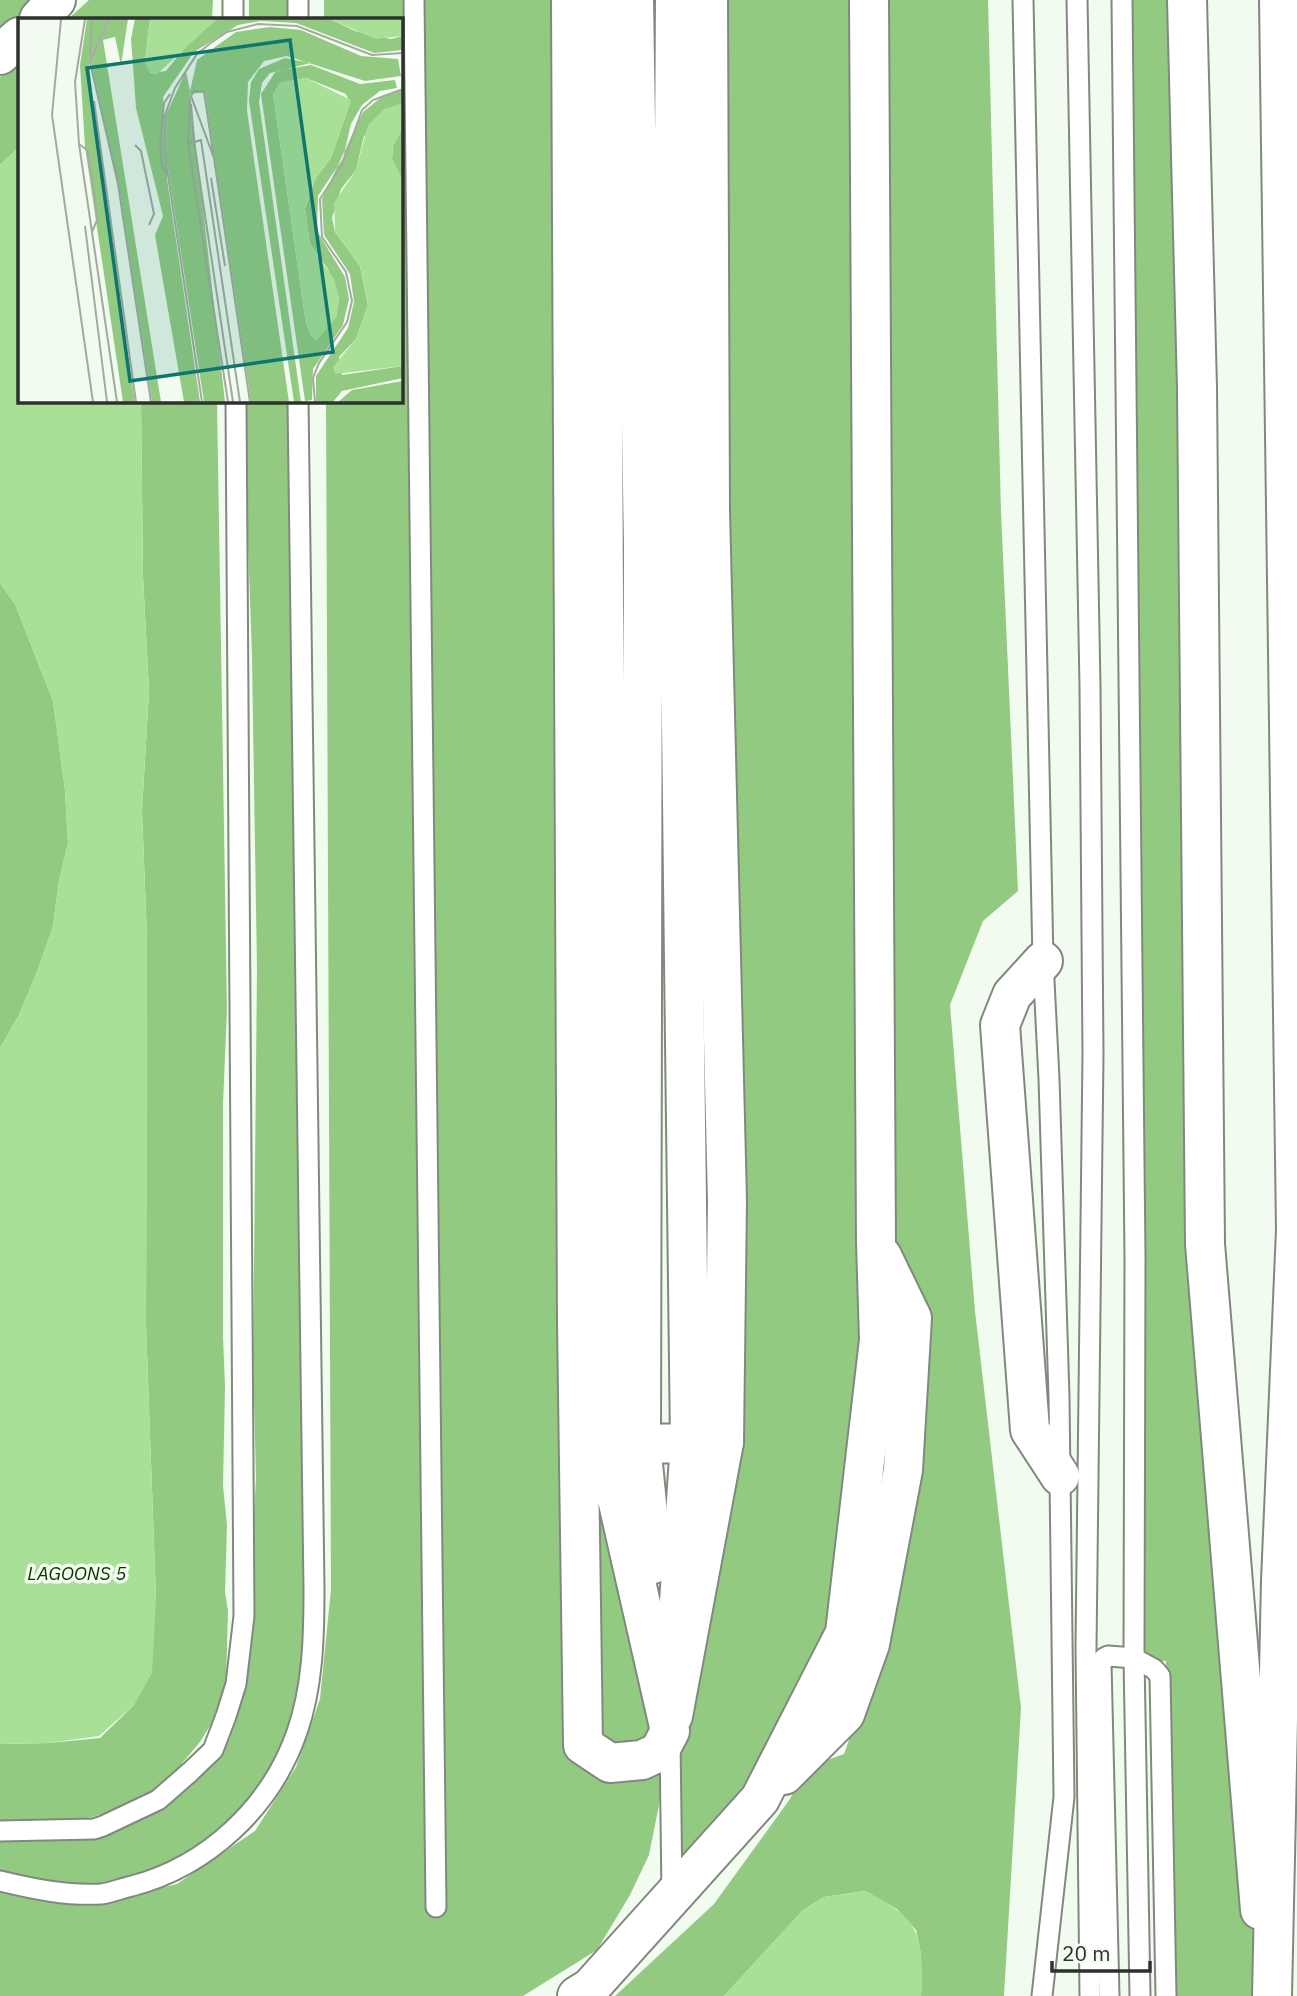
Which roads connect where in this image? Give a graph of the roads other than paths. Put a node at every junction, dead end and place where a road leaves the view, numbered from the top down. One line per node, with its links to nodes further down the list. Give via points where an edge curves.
1 (56, 0): 16 (street)
2 (233, 0): 17 (lane)
3 (298, 0): 18 (lane)
4 (414, 0): 33 (lane)
5 (570, 0): 24 (street)
6 (601, 0): 26 (street, via 604,605)
7 (634, 0): 26 (street, via 643,545)
8 (675, 0): 25 (street, via 674,159)
9 (708, 0): 25 (street, via 710,510 727,1201)
10 (869, 0): 32 (street, via 878,1340 845,1633 760,1798)
11 (1023, 0): 23 (lane)
12 (1077, 0): 36 (lane, via 1091,700 1093,1054 1086,1648)
13 (1122, 0): 28 (lane, via 1135,1258)
14 (1187, 0): 40 (street, via 1197,388 1205,1244)
15 (1279, 0): 40 (street, via 1296,1230)
16 (41, 18)
17 (233, 18)
18 (298, 18)
19 (18, 38): 20 (street)
20 (0, 55)
21 (236, 402): 30 (lane, via 244,1616 236,1684 213,1750 158,1800 94,1829)
22 (298, 402): 31 (lane, via 314,1589 314,1648 307,1684 297,1731 280,1770 233,1831 199,1858 154,1880 102,1894 41,1891)
23 (1043, 961): 27 (street, via 1012,995 1000,1025 1030,1430)
24 (577, 1323): 29 (street); 29 (street, via 583,1745 610,1763 642,1759 659,1752)
25 (707, 1443): 26 (street); 29 (street)
26 (627, 1444): 29 (street)
27 (1060, 1476): 35 (lane, via 1064,1797)
28 (1134, 1658): 37 (lane, via 1108,1657 1101,1663); 38 (lane); 39 (lane, via 1160,1676)
29 (670, 1731): 32 (lane)
30 (0, 1831)
31 (0, 1881)
32 (672, 1897): 34 (street, via 590,1988)
33 (436, 1907)
34 (577, 1996)
35 (1042, 1996)
36 (1090, 1996)
37 (1109, 1996)
38 (1140, 1996)
39 (1166, 1996)
40 (1270, 1996)

